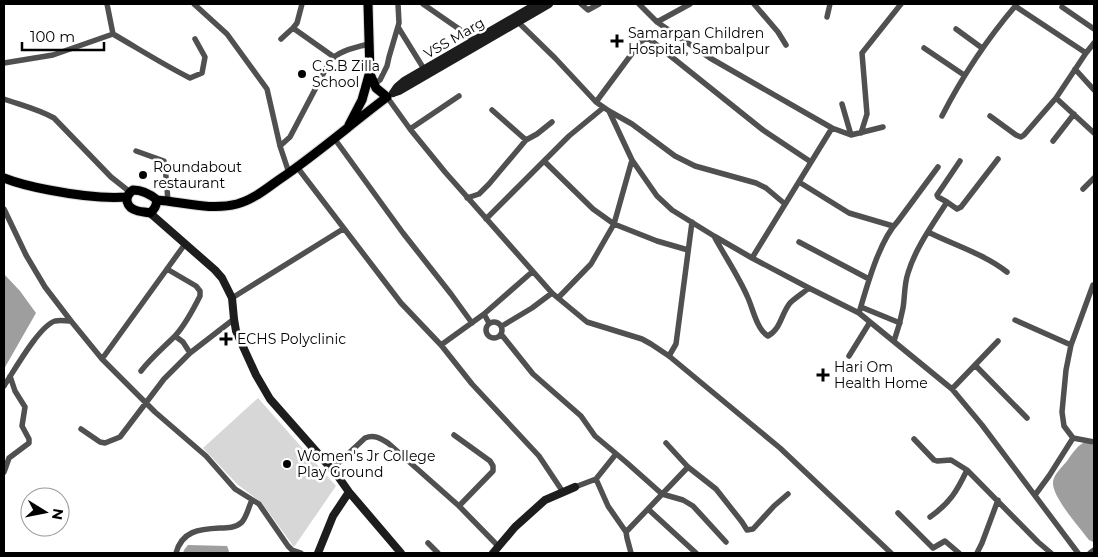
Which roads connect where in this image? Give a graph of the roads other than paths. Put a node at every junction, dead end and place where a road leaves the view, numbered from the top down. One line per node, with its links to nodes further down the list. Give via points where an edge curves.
1 (106, 4): 25 (street)
2 (194, 4): 65 (street, via 227,34 267,89)
3 (302, 4): 22 (street)
4 (368, 4): 30 (main road)
5 (398, 4): 21 (street)
6 (422, 4): 28 (street)
7 (537, 4): 28 (main road, VSS Marg)
8 (549, 4): 19 (main road)
9 (581, 4): 10 (street, via 588,10)
10 (599, 4)
11 (639, 4): 20 (street)
12 (690, 4): 20 (street)
13 (754, 4): 31 (street)
14 (830, 4): 18 (street)
15 (901, 4): 59 (street, via 862,53 867,114)
16 (1016, 5): 33 (street); 34 (street)
17 (1062, 7): 24 (street)
18 (827, 17)
19 (518, 22): 43 (main road); 47 (street)
20 (657, 22): 57 (street, via 710,58)
21 (398, 27): 37 (street); 41 (street, via 387,66 380,80)
22 (294, 28): 27 (street); 35 (street)
23 (956, 30): 33 (street)
24 (1094, 30)
25 (113, 34): 26 (street, via 190,78 202,73 205,57); 36 (street, via 53,55)
26 (195, 38)
27 (281, 39)
28 (475, 40): 37 (main road, VSS Marg)
29 (1094, 43): 34 (street)
30 (368, 44): 35 (street); 39 (main road)
31 (786, 45)
32 (924, 48): 40 (street)
33 (982, 48): 40 (street)
34 (1086, 53): 38 (street)
35 (334, 57): 65 (street, via 290,137)
36 (4, 63)
37 (424, 69): 43 (main road, VSS Marg, via 397,86)
38 (1075, 69): 42 (street); 45 (street)
39 (370, 74): 41 (main road); 55 (main road, via 362,100)
40 (964, 76): 52 (street)
41 (374, 84): 43 (main road)
42 (1094, 90)
43 (390, 95): 55 (main road); 58 (street)
44 (459, 96): 58 (street)
45 (1056, 98): 51 (street); 53 (street, via 1021,137)
46 (4, 99): 79 (street, via 54,118)
47 (596, 102): 50 (street); 71 (street, via 639,44 648,38 763,130)
48 (842, 104): 61 (street)
49 (492, 110): 63 (street)
50 (606, 110): 68 (street); 69 (street, via 569,136); 84 (street, via 632,124 675,156 695,166 756,183)
51 (1074, 114): 60 (street); 64 (street)
52 (942, 116)
53 (990, 116)
54 (552, 122): 63 (street)
55 (348, 127): 62 (main road)
56 (883, 127): 59 (street)
57 (832, 128): 61 (street); 71 (street)
58 (410, 130): 80 (street)
59 (861, 132): 61 (street)
60 (1094, 133)
61 (851, 135)
62 (334, 138): 72 (main road); 113 (street)
63 (526, 140): 80 (street, via 479,194)
64 (1053, 141)
65 (280, 146): 74 (street)
66 (136, 151): 82 (street, via 164,161)
67 (998, 159): 83 (street, via 962,207 957,209)
68 (632, 160): 88 (street, via 657,196); 89 (street)
69 (544, 161): 87 (street); 89 (street, via 593,209)
70 (960, 161): 83 (street, via 937,195)
71 (811, 162): 77 (street)
72 (297, 167): 74 (main road); 91 (street)
73 (938, 167): 90 (street)
74 (289, 173): 82 (main road, via 237,204 212,206)
75 (4, 178): 79 (main road, via 18,184 97,198)
76 (1094, 178): 78 (street)
77 (799, 182): 84 (street); 90 (street, via 849,213)
78 (1084, 189)
79 (128, 195): 81 (main road, via 133,190 140,190); 86 (main road, via 126,202 129,206)
80 (467, 198): 87 (street)
81 (157, 200): 82 (main road); 86 (main road)
82 (168, 201)
83 (947, 202): 92 (street)
84 (785, 204): 97 (street)
85 (4, 209): 111 (street, via 45,287)
86 (150, 213): 95 (main road)
87 (486, 219): 99 (street)
88 (692, 222): 93 (street); 96 (street)
89 (614, 224): 96 (street); 106 (street, via 590,264)
90 (893, 226): 101 (street)
91 (343, 228): 105 (street); 121 (street, via 401,303)
92 (928, 232): 100 (street, via 988,259); 115 (street, via 908,274)
93 (714, 236): 97 (street); 103 (street, via 764,334 772,334 790,303)
94 (799, 242): 101 (street)
95 (185, 244): 98 (street); 105 (main road, via 222,278)
96 (688, 250): 124 (street, via 676,344)
97 (752, 258): 103 (street)
98 (167, 269): 118 (street, via 200,291 194,308); 126 (street)
99 (532, 272): 104 (street); 108 (street)
100 (1007, 272)
101 (869, 279): 107 (street)
102 (1093, 285): 122 (street)
103 (809, 288): 107 (street)
104 (552, 293): 106 (street); 116 (street)
105 (232, 298): 109 (main road)
106 (558, 298): 124 (street, via 587,322 642,339)
107 (860, 310): 112 (street); 115 (street)
108 (484, 314): 113 (street); 114 (street)
109 (234, 319): 123 (street); 142 (main road, via 236,331 270,399)
110 (1015, 320): 122 (street)
111 (71, 321): 126 (street); 129 (street, via 59,320 46,328)
112 (870, 322): 119 (street); 125 (street)
113 (472, 323): 121 (street)
114 (489, 323): 116 (street, via 496,322); 117 (street, via 486,334 494,338)
115 (900, 323): 119 (street)
116 (502, 326): 117 (street)
117 (501, 334): 140 (street, via 533,374 578,413 595,436)
118 (175, 336): 123 (street); 128 (street)
119 (894, 341): 131 (street)
120 (998, 341): 127 (street)
121 (441, 345): 148 (street, via 472,384 539,456)
122 (1070, 345): 136 (street, via 1062,412 1064,426)
123 (190, 353): 132 (street)
124 (669, 356): 172 (street, via 780,448)
125 (849, 356)
126 (102, 359): 132 (street)
127 (975, 365): 131 (street); 133 (street)
128 (141, 371)
129 (10, 376): 130 (street); 144 (street, via 25,407 22,426 29,443 9,458)
130 (4, 386)
131 (952, 389): 151 (street)
132 (145, 402): 134 (street, via 120,437 112,441 100,442); 152 (street, via 206,456 235,488)
133 (1027, 418)
134 (82, 429)
135 (454, 435): 154 (street, via 493,466 493,471)
136 (1073, 438): 138 (street); 151 (street)
137 (914, 440): 143 (street, via 934,460 951,460)
138 (1094, 442)
139 (666, 443): 141 (street)
140 (616, 454): 145 (street); 149 (street)
141 (688, 467): 149 (street); 150 (street, via 716,489 747,530 753,530)
142 (332, 469): 147 (main road); 154 (street, via 365,438 379,437)
143 (967, 470): 153 (street); 157 (street, via 956,492)
144 (4, 472)
145 (596, 479): 146 (street); 158 (street, via 608,506)
146 (575, 487): 148 (main road)
147 (349, 492): 166 (main road, via 333,516); 167 (main road)
148 (563, 492): 161 (main road, via 534,509)
149 (662, 494): 155 (street); 159 (street, via 693,506)
150 (788, 494)
151 (1035, 495): 176 (street)
152 (252, 500): 163 (street); 164 (street, via 242,522 233,527 190,532 178,545)
153 (998, 500): 174 (street); 175 (street)
154 (459, 506): 161 (street)
155 (648, 509): 158 (street); 171 (street)
156 (898, 513): 173 (street, via 933,548 945,541)
157 (930, 517)
158 (626, 532): 170 (street)
159 (726, 542)
160 (428, 543): 168 (street)
161 (499, 547): 169 (main road)
162 (1094, 550): 177 (street)
163 (291, 552): 165 (street)
164 (176, 553)
165 (301, 553)
166 (318, 553)
167 (401, 553)
168 (438, 553)
169 (493, 553)
170 (631, 553)
171 (696, 553)
172 (891, 553)
173 (959, 553)
174 (977, 553)
175 (1051, 553)
176 (1078, 553)
177 (1090, 553)

